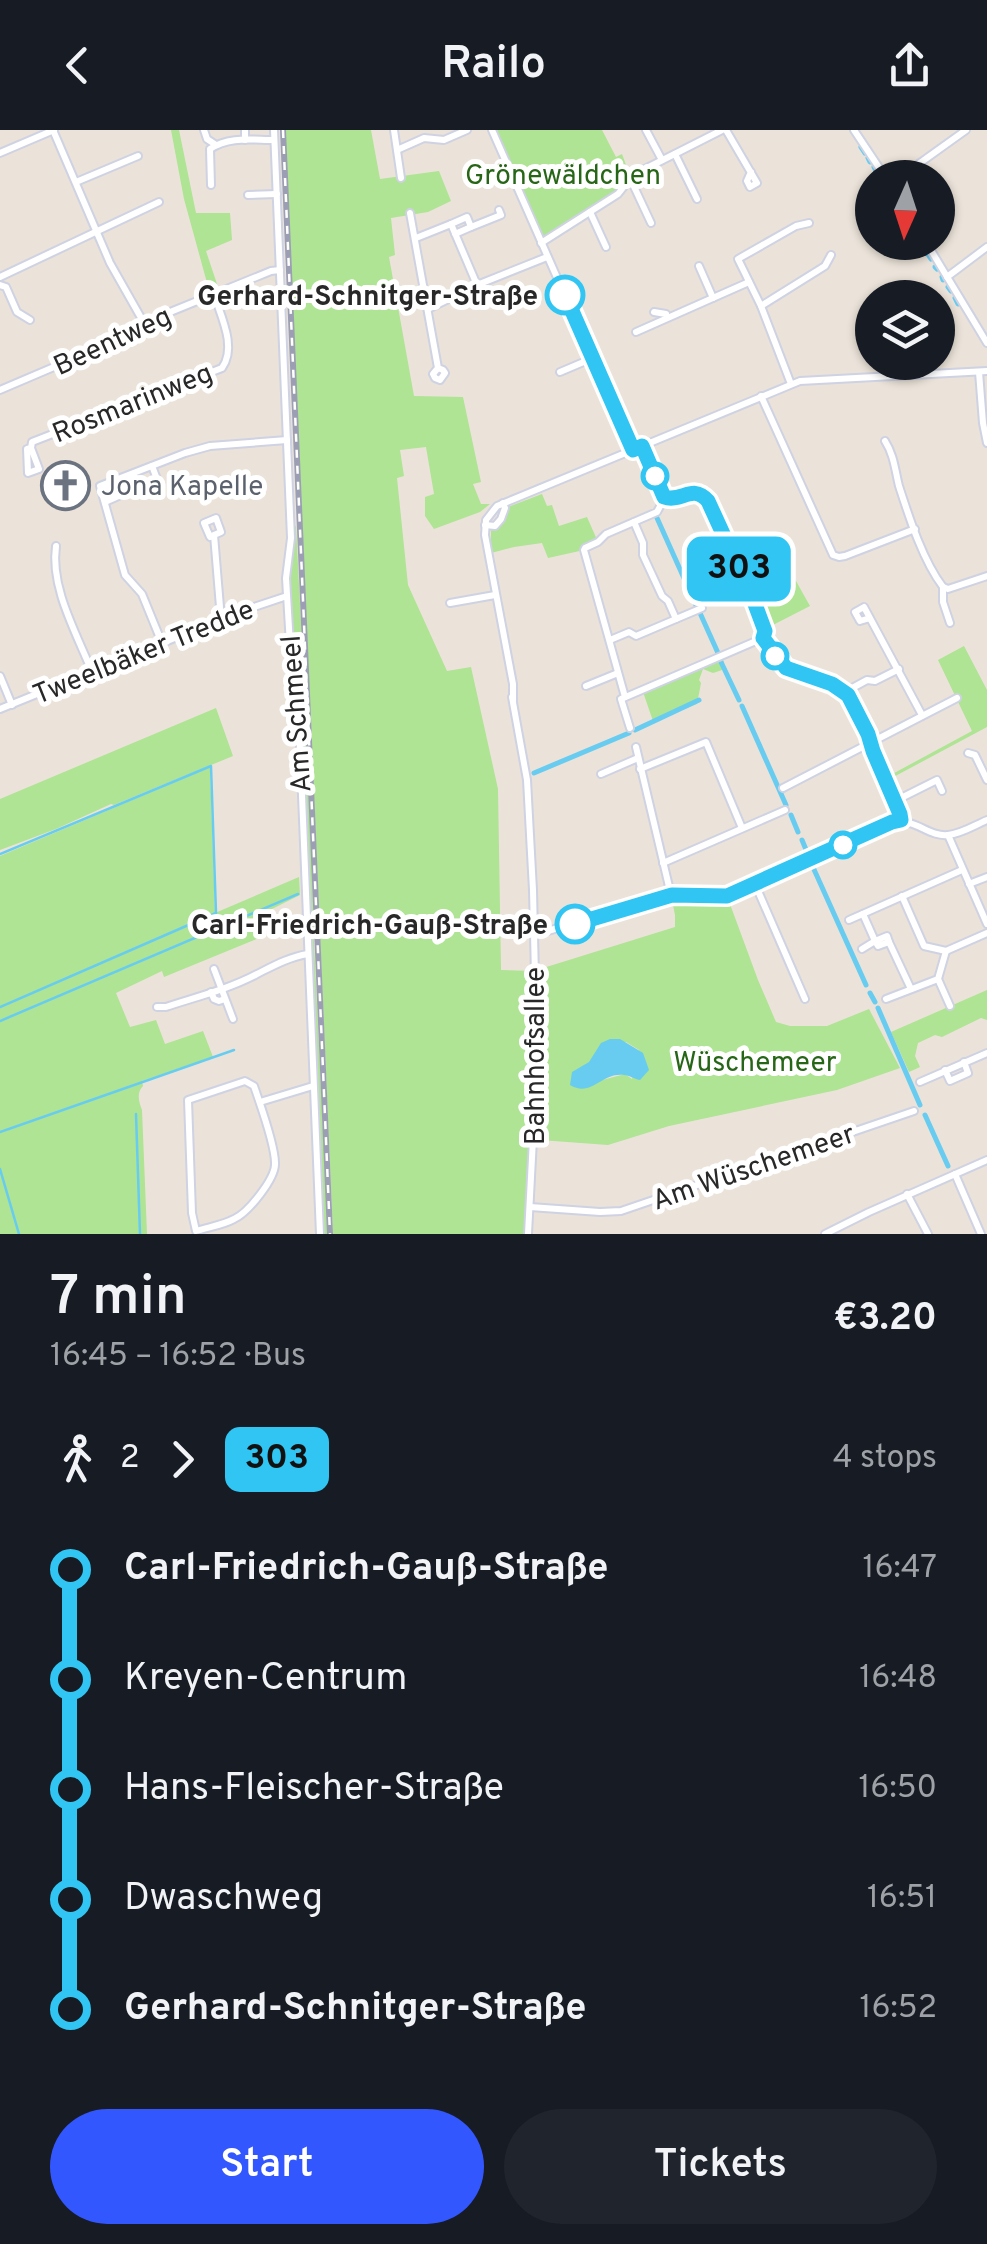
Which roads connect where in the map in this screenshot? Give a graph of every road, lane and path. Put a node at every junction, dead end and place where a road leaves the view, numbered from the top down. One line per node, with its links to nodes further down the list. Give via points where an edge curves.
1 (53, 130): 16 (street); 25 (street)
2 (204, 130): 14 (street)
3 (245, 130): 12 (street)
4 (274, 130): 13 (street, Am Schmeel)
5 (394, 130): 15 (street)
6 (492, 130): 41 (street)
7 (646, 130): 19 (street)
8 (724, 130): 17 (street); 22 (street)
9 (854, 130): 20 (street)
10 (966, 130): 21 (street)
11 (462, 131): 15 (street)
12 (246, 140): 13 (street); 14 (street)
13 (274, 140): 27 (street, Am Schmeel)
14 (216, 144): 26 (street, via 210,149)
15 (397, 150): 24 (street)
16 (0, 153)
17 (675, 154): 19 (street); 29 (street)
18 (138, 156): 25 (street)
19 (662, 160): 23 (street)
20 (874, 160)
21 (924, 160)
22 (751, 172)
23 (629, 177): 33 (street, via 618,194); 34 (street)
24 (401, 178)
25 (76, 182): 38 (street)
26 (211, 185)
27 (276, 194): 28 (street); 48 (street, Am Schmeel)
28 (248, 195)
29 (698, 199)
30 (159, 202): 38 (street)
31 (499, 210): 37 (street, via 501,215)
32 (410, 212): 40 (street)
33 (590, 212): 41 (street); 42 (street)
34 (651, 223)
35 (450, 224): 37 (street, via 466,217); 39 (street); 40 (street)
36 (809, 224): 51 (street, via 738,259)
37 (471, 227): 39 (street)
38 (98, 231): 49 (street); 61 (street)
39 (455, 234): 53 (street)
40 (416, 238): 57 (street)
41 (541, 243): 45 (street)
42 (606, 246)
43 (987, 246): 50 (street)
44 (831, 256): 56 (street)
45 (548, 257): 53 (street); 64 (street)
46 (937, 260): 50 (street)
47 (699, 266): 55 (street)
48 (280, 270): 54 (street, Beentweg); 71 (street, Am Schmeel)
49 (0, 276)
50 (948, 277): 63 (street)
51 (750, 282): 55 (street); 56 (street)
52 (0, 285): 60 (street)
53 (478, 285): 57 (street)
54 (214, 294): 61 (street, Beentweg); 75 (street, Rosmarinweg, via 229,350 222,368)
55 (714, 298): 59 (street)
56 (761, 306): 68 (street)
57 (428, 309): 65 (street)
58 (654, 312): 59 (street)
59 (667, 312): 62 (street)
60 (30, 320)
61 (144, 324): 69 (street, Beentweg)
62 (636, 332)
63 (987, 342)
64 (593, 358): 67 (street); 76 (street)
65 (438, 368)
66 (983, 371): 68 (street); 73 (street)
67 (560, 372)
68 (792, 384): 70 (street)
69 (0, 390)
70 (762, 396): 74 (street); 81 (street, via 833,555)
71 (287, 440): 77 (street, via 210,446); 88 (street, Am Schmeel)
72 (885, 441): 81 (street)
73 (987, 443)
74 (642, 446): 76 (street); 78 (street)
75 (30, 448)
76 (633, 450): 87 (street, Bahnhofsallee, via 502,503 501,519 495,526 485,523)
77 (152, 466): 79 (street, via 157,479); 79 (street, via 100,486)
78 (664, 497): 80 (street, via 657,512); 84 (street, via 704,497)
79 (106, 502): 98 (street, via 125,574 142,594)
80 (634, 522): 93 (street); 97 (street, via 584,550)
81 (915, 529): 86 (street)
82 (214, 535): 92 (street)
83 (56, 546): 100 (street, via 60,590)
84 (740, 571)
85 (987, 576): 86 (street)
86 (943, 588): 94 (street)
87 (495, 595): 89 (street); 137 (street, Bahnhofsallee, via 528,780)
88 (287, 596): 92 (street, Tweelbäker Tredde); 141 (street, Am Schmeel, via 298,698)
89 (450, 603)
90 (702, 608): 93 (street)
91 (870, 618): 99 (street)
92 (221, 619): 98 (street, Tweelbäker Tredde)
93 (676, 619): 97 (street)
94 (950, 622)
95 (763, 625): 96 (street)
96 (763, 638): 104 (street, via 786,668); 105 (street)
97 (610, 640): 101 (street)
98 (162, 643): 100 (street, Tweelbäker Tredde)
99 (899, 669): 104 (street); 109 (street)
100 (92, 672): 107 (street, Tweelbäker Tredde)
101 (618, 673): 103 (street); 105 (street)
102 (0, 676): 107 (street)
103 (586, 686)
104 (845, 692): 111 (street)
105 (625, 697): 110 (street)
106 (956, 698): 109 (street)
107 (12, 704): 108 (street, Tweelbäker Tredde)
108 (0, 710)
109 (922, 716): 111 (street)
110 (630, 728)
111 (870, 742): 118 (street); 120 (street)
112 (636, 747): 114 (street)
113 (968, 753): 117 (street, via 975,754)
114 (638, 758): 115 (street); 116 (street)
115 (640, 769): 124 (street, via 706,742); 126 (street)
116 (601, 774)
117 (987, 780)
118 (783, 788)
119 (942, 790): 120 (street, via 936,780)
120 (895, 801): 122 (street)
121 (785, 810): 124 (street)
122 (901, 820): 125 (street); 129 (street)
123 (987, 820): 125 (street)
124 (742, 828): 126 (street)
125 (948, 836): 127 (street)
126 (663, 863): 131 (street)
127 (962, 870): 130 (street); 132 (street)
128 (987, 876): 130 (street)
129 (755, 884): 131 (street, via 727,896); 149 (street)
130 (969, 884): 135 (street)
131 (672, 895): 137 (street)
132 (902, 896): 133 (street); 140 (street, via 924,946)
133 (863, 914): 134 (street); 138 (street)
134 (849, 920)
135 (987, 924)
136 (987, 933): 140 (street)
137 (534, 935): 161 (street, Bahnhofsallee, via 537,1091)
138 (876, 940): 139 (street); 145 (street, via 878,946 889,942)
139 (862, 949)
140 (946, 951): 143 (street)
141 (308, 954): 144 (street); 155 (street, Am Schmeel)
142 (214, 969): 144 (street)
143 (938, 978): 145 (street); 150 (street)
144 (221, 988): 146 (street); 147 (street)
145 (911, 990): 148 (street)
146 (211, 992): 147 (street, via 214,999); 151 (street)
147 (225, 998): 152 (street)
148 (886, 999)
149 (806, 1000)
150 (950, 1006)
151 (158, 1007)
152 (233, 1019)
153 (987, 1053): 154 (street)
154 (920, 1082)
155 (313, 1086): 156 (street); 163 (street, Am Schmeel)
156 (260, 1102): 156 (street, via 245,1081 188,1100 196,1231 238,1218 274,1172)
157 (914, 1111): 161 (street, Am Wüschemeer, via 621,1211)
158 (987, 1160): 159 (street)
159 (955, 1174): 160 (street); 168 (street)
160 (907, 1194): 162 (street); 167 (street)
161 (530, 1208): 164 (street, Bahnhofsallee)
162 (848, 1222): 165 (street); 166 (street)
163 (320, 1234)
164 (528, 1234)
165 (825, 1234)
166 (853, 1234)
167 (928, 1234)
168 (981, 1234)

